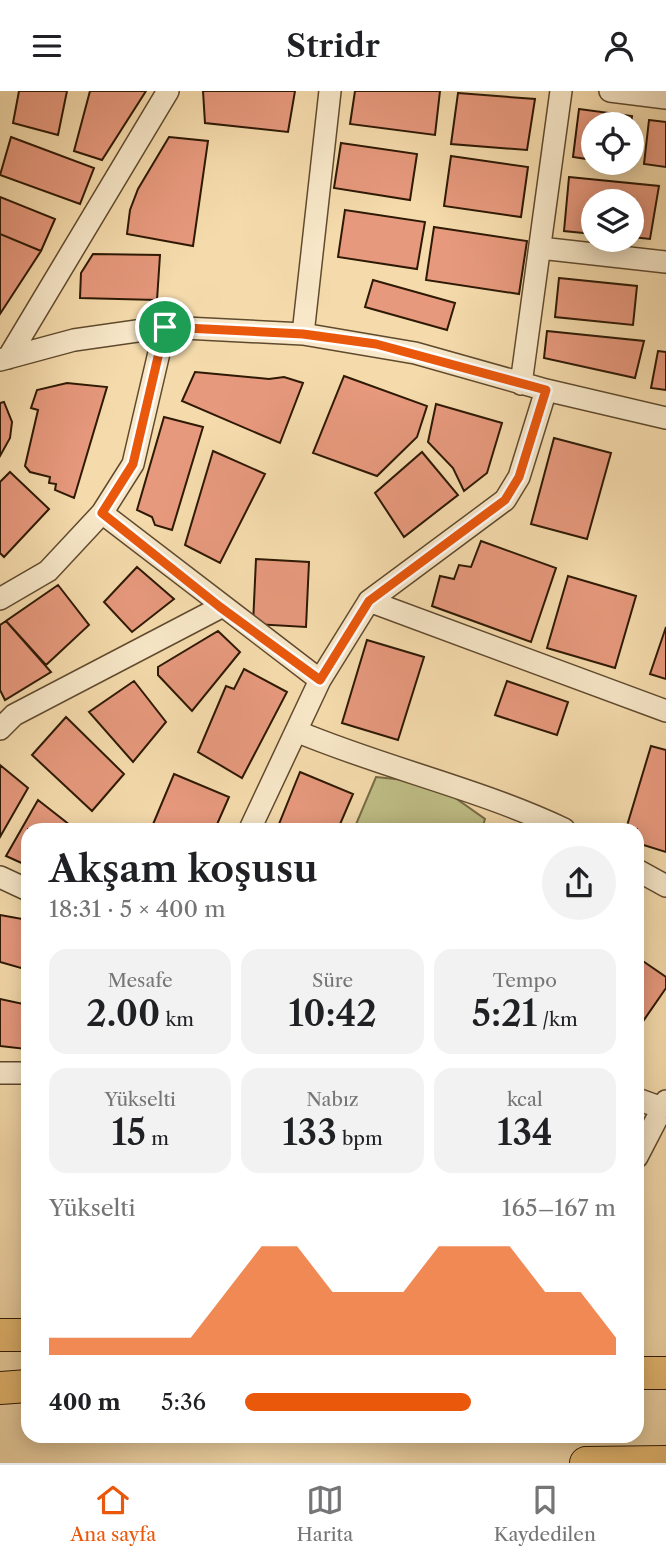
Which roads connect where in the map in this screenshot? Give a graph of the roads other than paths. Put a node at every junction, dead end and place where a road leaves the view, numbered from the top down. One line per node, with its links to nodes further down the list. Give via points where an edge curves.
1 (168, 91): 10 (street)
2 (330, 91): 9 (street)
3 (561, 91): 6 (street)
4 (610, 91): 5 (street)
5 (666, 98)
6 (540, 248): 7 (street); 11 (street)
7 (666, 262)
8 (165, 327): 9 (street); 10 (street, via 74,340); 14 (street, via 133,464)
9 (303, 334): 11 (street, via 415,353)
10 (4, 359)
11 (521, 384): 12 (street)
12 (546, 390): 13 (street); 16 (street, via 519,477 505,500)
13 (666, 418)
14 (102, 513): 15 (street, via 48,571); 17 (street)
15 (0, 599)
16 (369, 601): 18 (street); 19 (street)
17 (220, 607): 18 (street); 20 (street, via 14,715)
18 (320, 680): 21 (street)
19 (666, 711)
20 (0, 729)
21 (296, 731): 22 (street); 23 (street)
22 (253, 823)
23 (550, 823)
24 (644, 874): 26 (street)
25 (0, 877): 27 (street)
26 (666, 886)
27 (21, 887)
28 (0, 1073): 29 (street)
29 (21, 1073)
30 (644, 1100): 31 (street)
31 (664, 1104): 32 (street)
32 (644, 1143)
33 (0, 1335): 34 (highway)
34 (21, 1335)
35 (644, 1373): 36 (highway)
36 (666, 1373)
37 (21, 1386): 38 (highway)
38 (0, 1388)
39 (666, 1462): 40 (highway)
40 (586, 1463)

